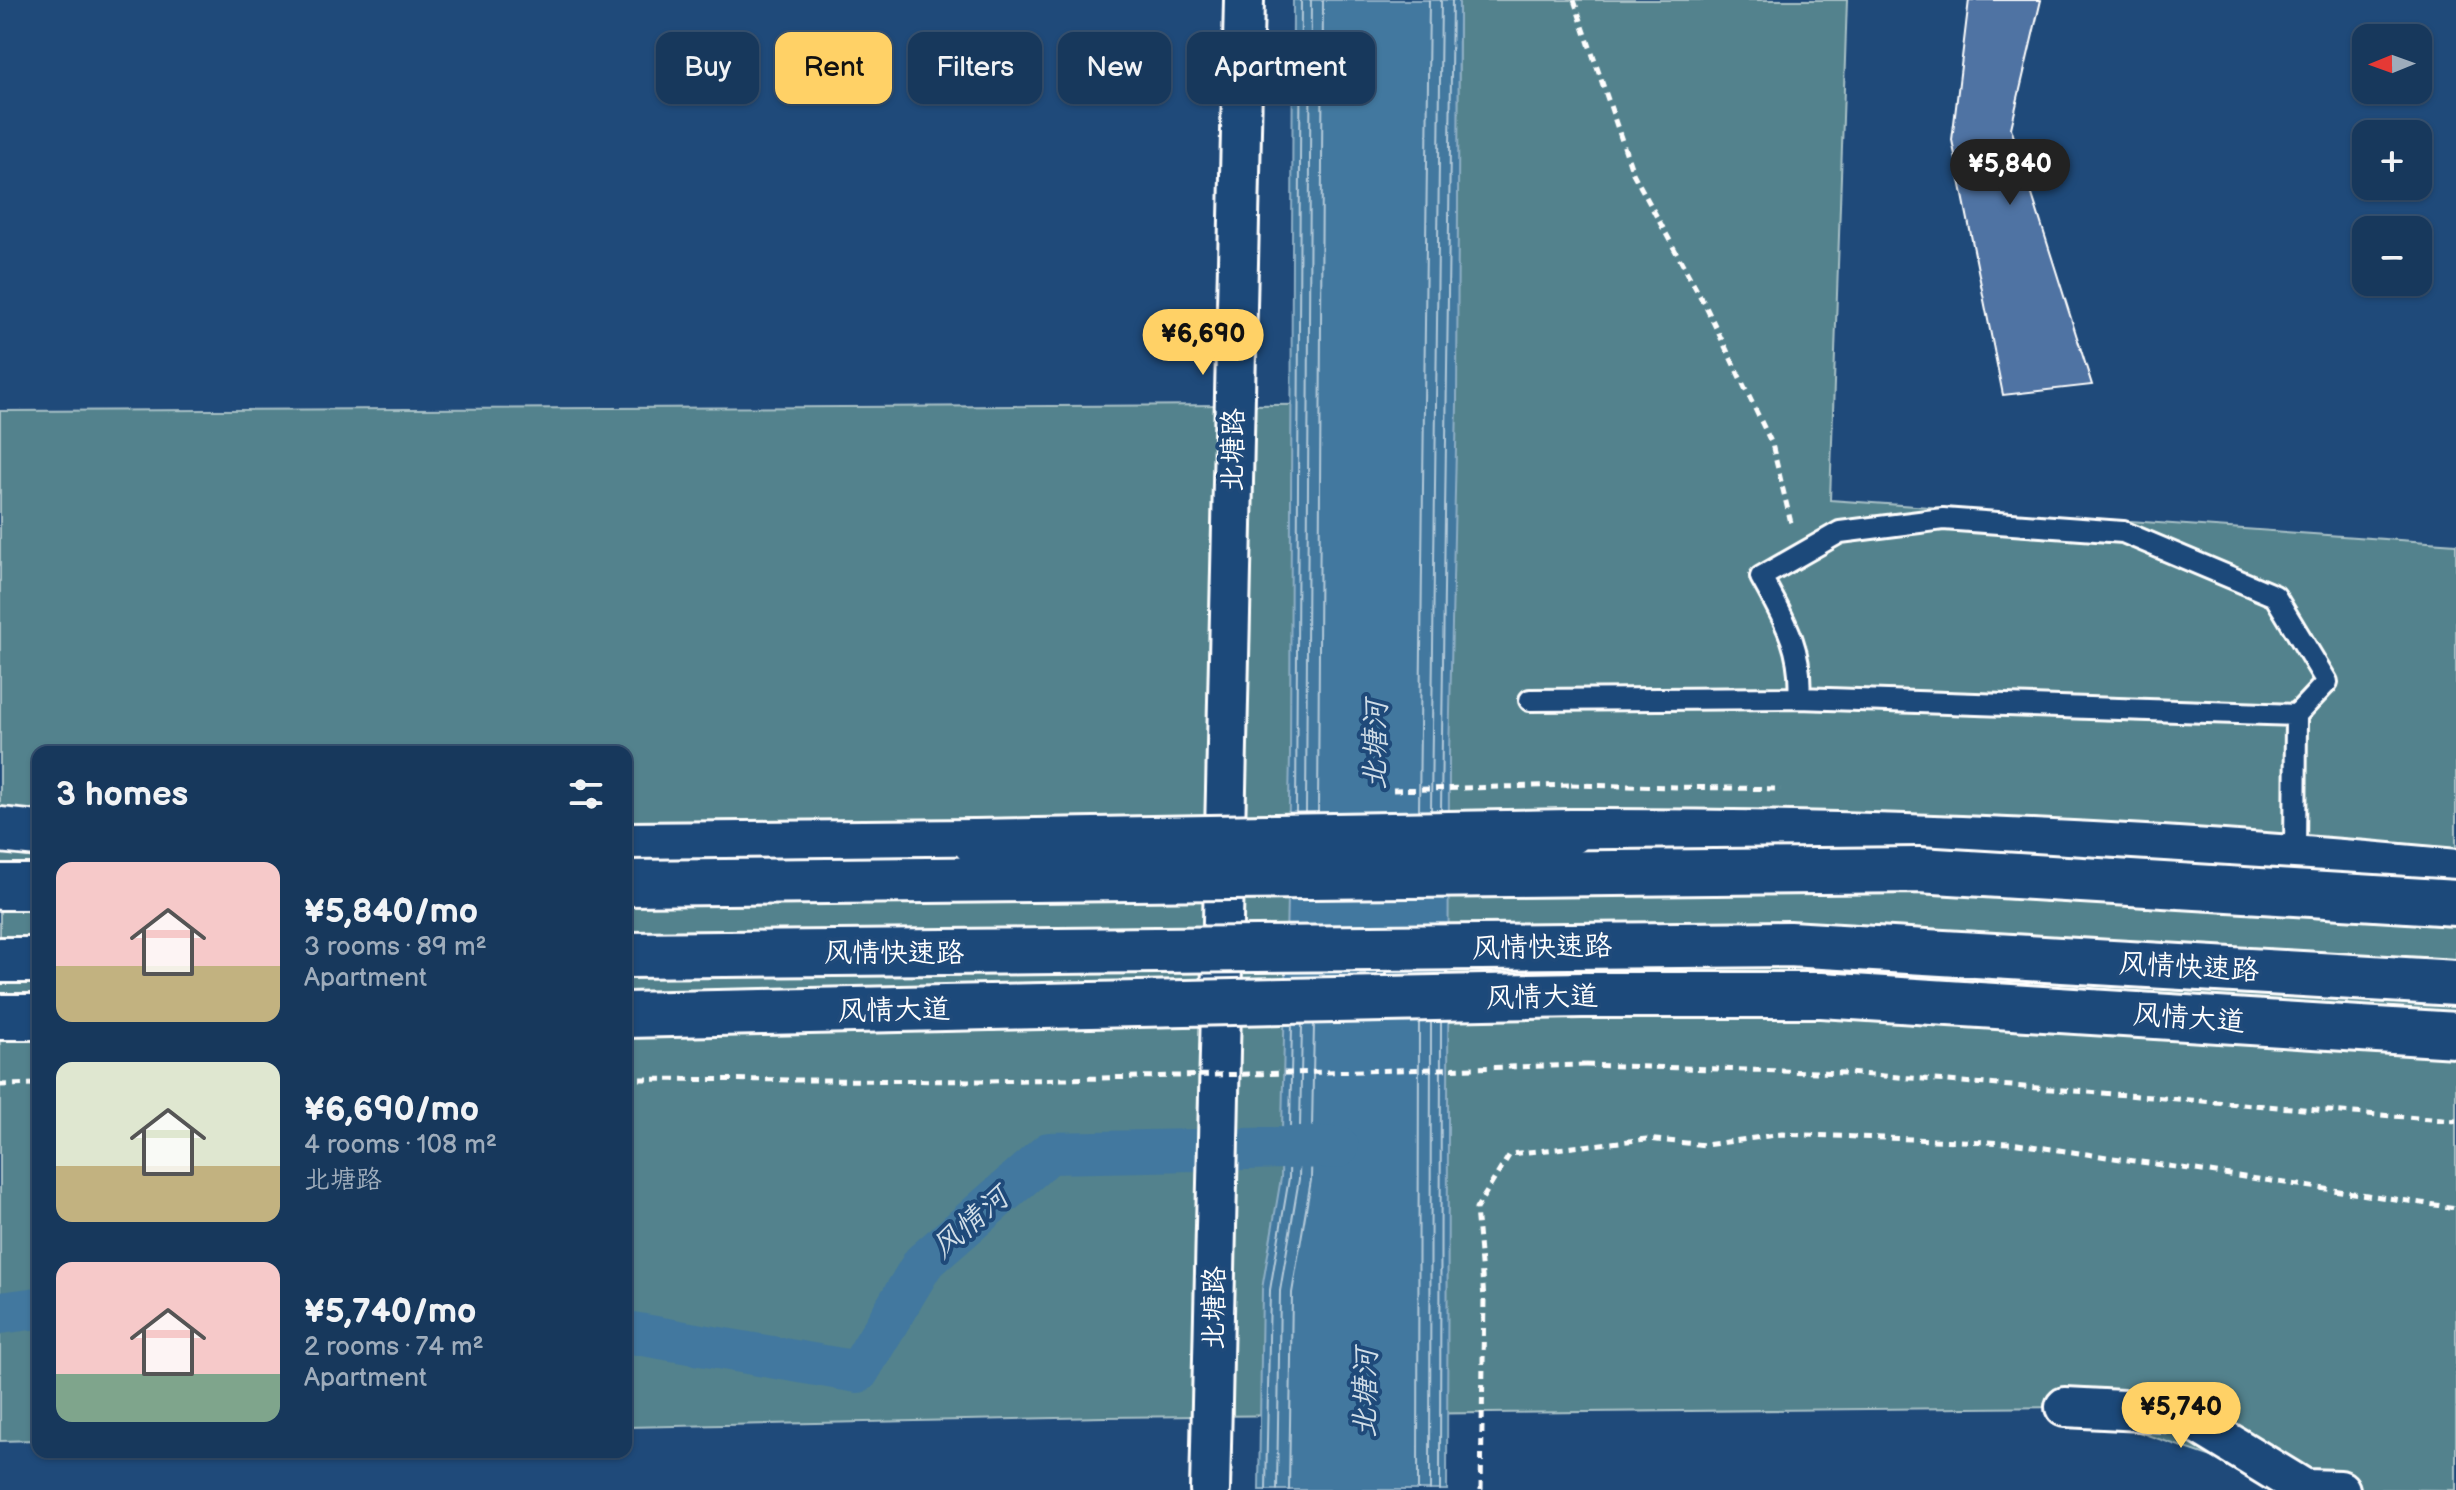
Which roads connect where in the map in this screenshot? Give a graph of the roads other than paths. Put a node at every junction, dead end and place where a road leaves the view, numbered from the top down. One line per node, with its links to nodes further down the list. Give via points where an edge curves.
1 (1244, 0): 25 (street, 北塘路)
2 (1799, 698): 3 (lane); 4 (lane); 4 (lane, via 1801,668 1789,629 1761,577 1840,532 1943,519 2123,532 2275,596 2327,682)
3 (1530, 700)
4 (2296, 715): 10 (lane)
5 (0, 830): 6 (main road)
6 (32, 833)
7 (632, 845): 10 (main road, bridge, via 1778,833)
8 (32, 853): 9 (main road)
9 (0, 854)
10 (2295, 857): 11 (main road)
11 (2456, 872)
12 (632, 883): 15 (main road, bridge, via 1919,870)
13 (0, 887): 14 (main road)
14 (32, 887)
15 (2456, 903)
16 (632, 955): 19 (main road, 风情快速路, bridge, via 1789,944)
17 (0, 960): 18 (main road)
18 (32, 960)
19 (2456, 983)
20 (632, 1015): 23 (main road, 风情大道, bridge, via 1821,995)
21 (0, 1017): 22 (main road)
22 (32, 1017)
23 (2456, 1035)
24 (2065, 1407): 26 (street, via 2180,1413)
25 (1210, 1490)
26 (2317, 1490)

